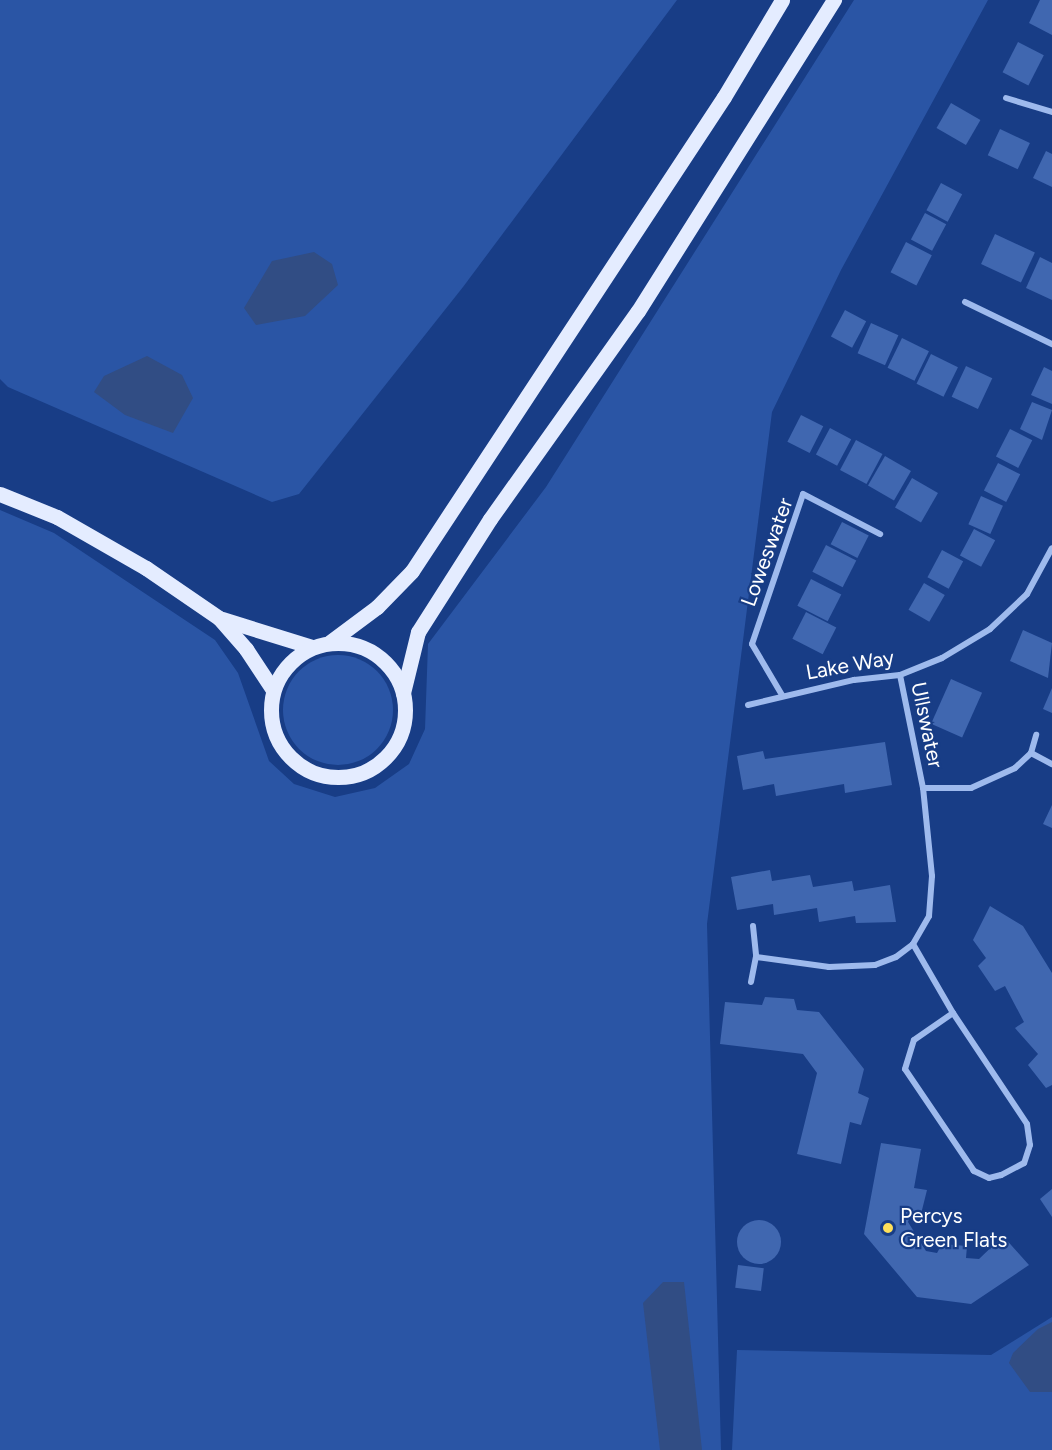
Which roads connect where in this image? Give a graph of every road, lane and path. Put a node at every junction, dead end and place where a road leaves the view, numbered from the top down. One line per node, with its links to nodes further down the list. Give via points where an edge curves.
1 (782, 0): 11 (main road, via 724,97 412,571 377,607)
2 (834, 0): 15 (main road, via 638,311 490,519 418,632)
3 (1006, 98): 4 (street)
4 (1052, 112)
5 (965, 302): 6 (street)
6 (1052, 344)
7 (0, 494): 10 (main road, via 67,523 146,568)
8 (880, 534): 16 (street, Loweswater, via 803,494 752,644)
9 (1052, 548): 13 (street, Lake Way, via 1027,594 990,629 942,658)
10 (219, 618): 12 (main road); 14 (main road)
11 (330, 642): 12 (main road); 15 (main road, via 368,649 383,660)
12 (312, 647): 14 (main road, via 288,664)
13 (900, 675): 16 (street, Lake Way); 21 (street, Ullswater)
14 (273, 690): 15 (main road, via 270,712 280,744 303,769 325,777 348,777 369,770 387,757 400,737 405,715)
15 (403, 693)
16 (782, 695): 17 (street, Lake Way)
17 (748, 705)
18 (1036, 735): 19 (street)
19 (1031, 753): 20 (street); 21 (street, Ullswater, via 1015,768 971,788)
20 (1052, 764)
21 (923, 789): 23 (street, via 932,876 929,916)
22 (753, 926): 24 (street)
23 (913, 944): 24 (street, via 876,965 829,967); 26 (street)
24 (756, 957): 25 (street)
25 (751, 982)
26 (953, 1013): 26 (street, via 1027,1124 1030,1145 1024,1163 990,1178 974,1171 905,1069 914,1040)

